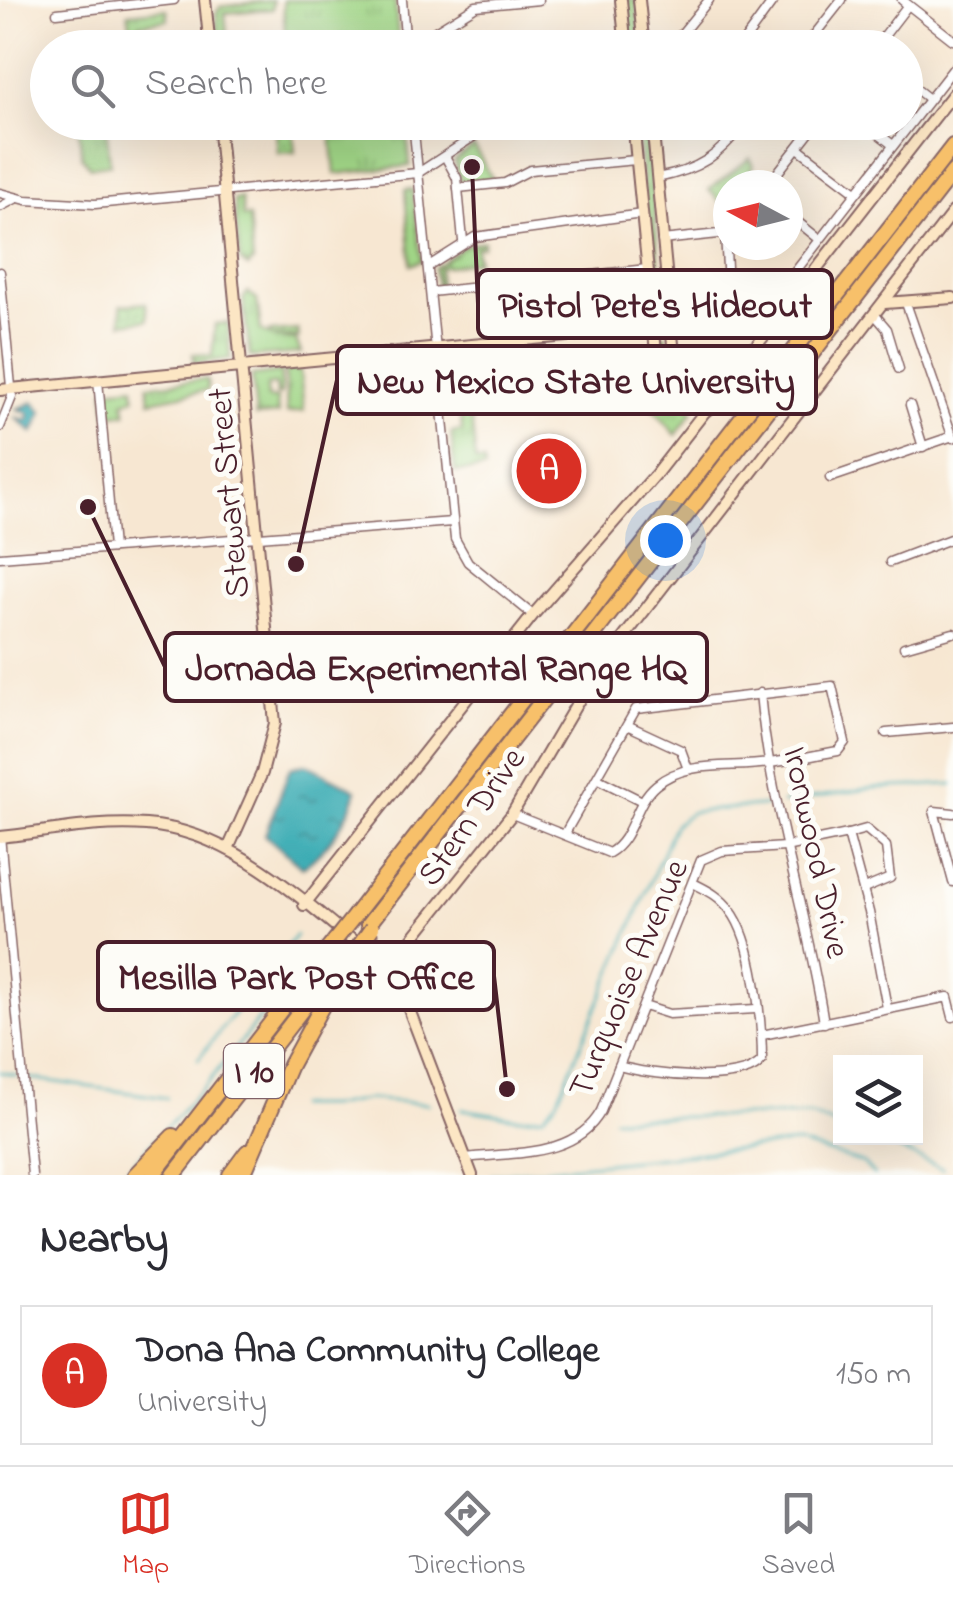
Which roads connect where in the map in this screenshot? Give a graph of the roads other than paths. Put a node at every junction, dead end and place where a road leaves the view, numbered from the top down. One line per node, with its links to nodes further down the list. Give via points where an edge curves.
1 (174, 0): 11 (street)
2 (205, 0): 12 (street)
3 (402, 0): 13 (street)
4 (538, 0): 14 (street, via 461,7)
5 (621, 0): 15 (street)
6 (709, 0): 17 (street)
7 (774, 0): 18 (street)
8 (842, 0): 19 (street)
9 (641, 1): 16 (street)
10 (905, 2): 20 (street); 21 (street)
11 (57, 13)
12 (208, 30)
13 (405, 30)
14 (435, 30)
15 (624, 30)
16 (643, 30)
17 (685, 30)
18 (752, 30)
19 (818, 30)
20 (887, 30)
21 (953, 40)
22 (953, 69): 25 (street)
23 (953, 94): 27 (street)
24 (923, 95): 25 (street)
25 (929, 100): 26 (street)
26 (923, 107)
27 (923, 132)
28 (220, 140): 48 (street, Stewart Street)
29 (415, 140): 45 (street)
30 (471, 140): 41 (street)
31 (634, 140): 42 (street)
32 (653, 140): 46 (street)
33 (731, 140): 46 (street, via 694,170)
34 (804, 140): 40 (street)
35 (886, 140): 38 (street)
36 (896, 140): 38 (street)
37 (917, 140): 79 (street)
38 (892, 145): 49 (street)
39 (953, 146): 115 (highway, I 10)
40 (798, 148): 43 (street); 49 (street)
41 (446, 158): 45 (street); 47 (street)
42 (636, 160): 47 (street, via 530,170 505,182); 54 (street)
43 (780, 170)
44 (953, 172): 115 (highway, I 10)
45 (418, 173): 48 (street); 60 (street)
46 (657, 178): 58 (street)
47 (458, 188): 59 (street)
48 (224, 191): 51 (street, via 96,204); 75 (street, Stewart Street)
49 (856, 192): 57 (street)
50 (0, 193): 51 (street)
51 (17, 198): 52 (street)
52 (0, 208)
53 (953, 212): 69 (street, Stern Drive)
54 (642, 214): 59 (street); 64 (street)
55 (803, 226): 57 (street)
56 (713, 234): 58 (street)
57 (820, 239): 72 (street, via 760,316)
58 (662, 240): 72 (street)
59 (463, 241): 61 (street)
60 (426, 244): 61 (street); 63 (street)
61 (448, 252): 63 (street)
62 (727, 260): 66 (street)
63 (429, 266): 67 (street)
64 (647, 268): 67 (street); 73 (street)
65 (0, 272): 78 (street)
66 (728, 284)
67 (431, 292): 74 (street)
68 (953, 298): 70 (street)
69 (885, 303): 70 (street); 71 (street, Stern Drive)
70 (906, 303): 83 (street)
71 (876, 315): 76 (street, via 888,329); 104 (street, Stern Drive, via 590,681)
72 (670, 326): 73 (street); 79 (street, via 676,360)
73 (652, 328): 74 (street); 81 (street, via 660,369)
74 (436, 348): 75 (street); 86 (street)
75 (242, 367): 77 (street); 88 (street, Stewart Street)
76 (898, 369)
77 (98, 380): 78 (street); 89 (street)
78 (6, 390): 82 (street, via 10,406)
79 (718, 395): 81 (street)
80 (910, 405): 84 (street)
81 (706, 410): 92 (street)
82 (0, 427)
83 (953, 437): 84 (street)
84 (923, 447): 85 (street)
85 (830, 478)
86 (452, 522): 88 (street); 92 (street, via 464,557)
87 (953, 538): 91 (street)
88 (258, 539): 89 (street); 109 (street, Stewart Street, via 274,735)
89 (113, 548): 90 (street)
90 (0, 558)
91 (890, 562)
92 (533, 616): 114 (street)
93 (953, 633): 94 (street)
94 (904, 647)
95 (760, 693): 96 (street, via 636,709); 99 (street, Ironwood Drive); 99 (street, via 832,686 844,742 838,751)
96 (628, 726): 100 (street, via 681,750); 101 (street)
97 (953, 727): 98 (street)
98 (886, 733)
99 (766, 764): 100 (street); 108 (street, Ironwood Drive)
100 (688, 768): 102 (street)
101 (598, 780): 102 (street); 106 (street)
102 (640, 800): 106 (street, via 621,847 609,854)
103 (953, 813): 110 (street, via 934,811)
104 (512, 814): 106 (street); 116 (street, Stern Drive)
105 (848, 834): 108 (street, Turquoise Avenue); 113 (street); 113 (street, via 866,829 886,846 890,878)
106 (564, 835)
107 (0, 836): 109 (street, via 146,825); 128 (street)
108 (785, 847): 112 (street, Turquoise Avenue, via 722,852 702,860); 122 (street, Ironwood Drive, via 811,940)
109 (228, 850): 114 (street)
110 (950, 864): 111 (street)
111 (953, 882)
112 (693, 883): 118 (street, Turquoise Avenue); 120 (street, via 718,896 740,926)
113 (864, 890): 119 (street)
114 (304, 905): 116 (street)
115 (365, 922): 117 (highway, I 10, bridge); 124 (highway, I 10, bridge, via 321,958)
116 (388, 969): 127 (street)
117 (337, 970): 126 (highway); 131 (highway, I 10)
118 (644, 1006): 120 (street, via 669,1014); 125 (street, Turquoise Avenue)
119 (887, 1008): 121 (street, via 948,997); 122 (street)
120 (756, 1009): 123 (street)
121 (953, 1017)
122 (824, 1023): 123 (street)
123 (762, 1036): 125 (street, via 755,1070 654,1076)
124 (260, 1038): 129 (highway); 130 (highway, I 10)
125 (619, 1066): 127 (street, Turquoise Avenue, via 600,1114 577,1140)
126 (279, 1090): 132 (highway); 133 (highway)
127 (465, 1158): 134 (street)
128 (32, 1175)
129 (136, 1175)
130 (153, 1175)
131 (174, 1175)
132 (230, 1175)
133 (243, 1175)
134 (472, 1175)

